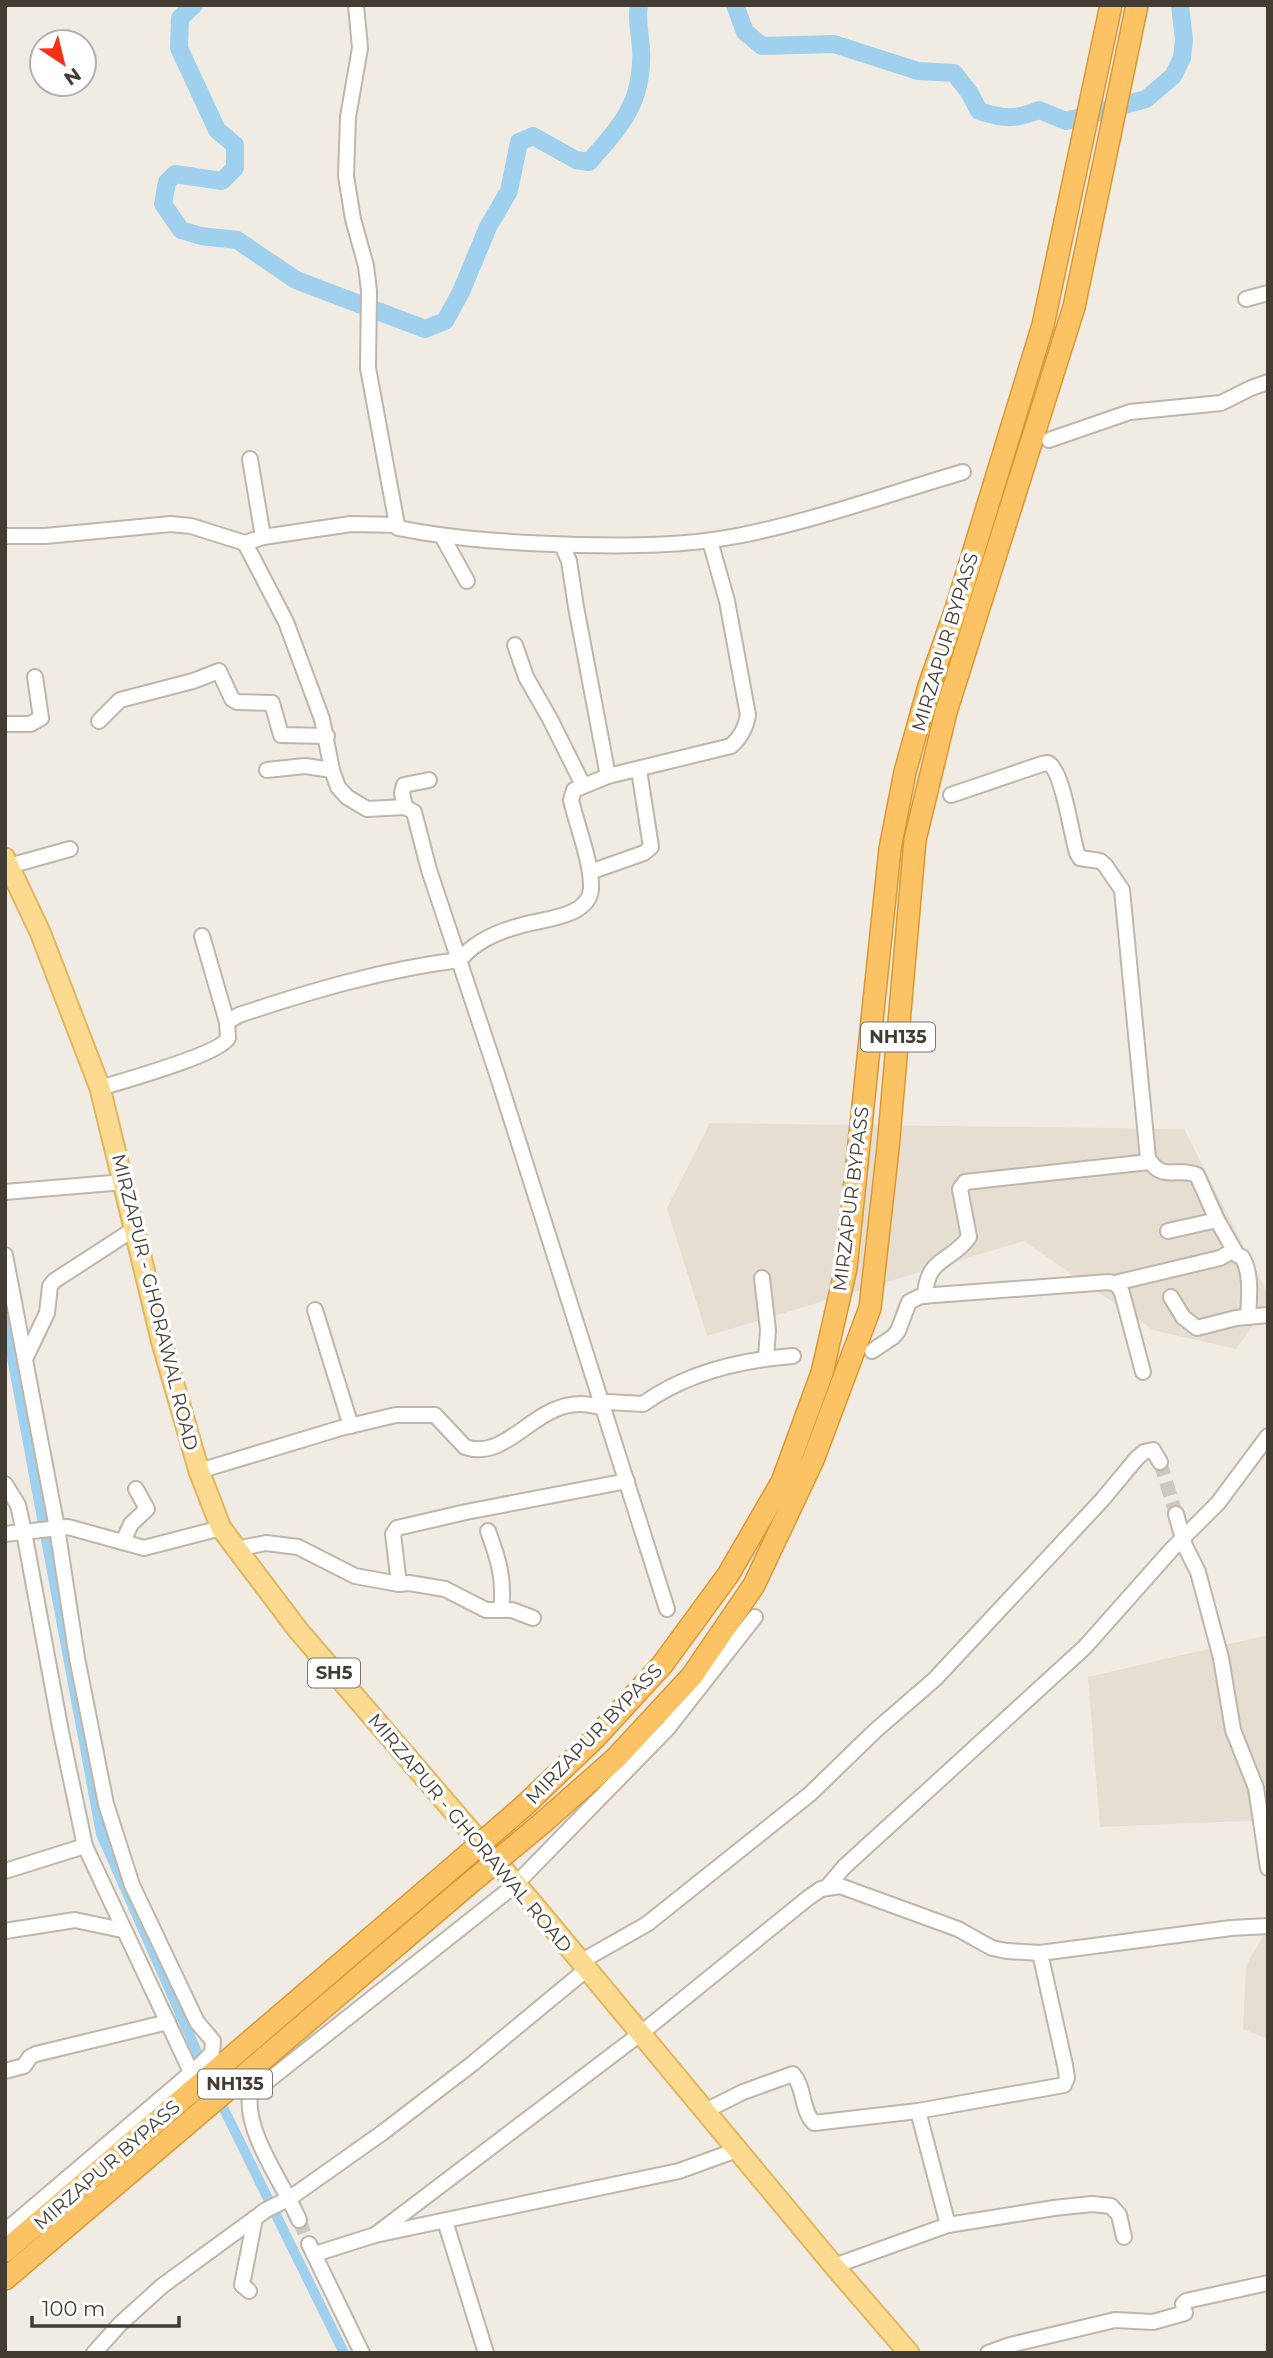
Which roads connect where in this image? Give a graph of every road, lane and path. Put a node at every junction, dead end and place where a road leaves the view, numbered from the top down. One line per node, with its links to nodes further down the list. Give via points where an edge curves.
1 (356, 5): 10 (street, via 360,48 348,117 346,176 366,266 368,368)
2 (1111, 5): 103 (highway, MIRZAPUR BYPASS / NH135, bridge, via 1044,325 905,772 890,849 846,1268 822,1373 782,1482 728,1575 662,1665 594,1738 524,1806)
3 (1137, 5): 105 (highway, MIRZAPUR BYPASS / NH135, bridge, via 1074,307 946,712 915,840 870,1308 813,1460 754,1585 692,1676 616,1758)
4 (1268, 293): 5 (street)
5 (1246, 299)
6 (1268, 382): 7 (street, via 1221,403 1130,412)
7 (1049, 440)
8 (250, 459): 12 (street)
9 (963, 472): 14 (street, via 817,517)
10 (397, 525): 12 (street, via 351,523); 13 (street)
11 (5, 536): 15 (street, via 171,524)
12 (263, 537): 15 (street)
13 (442, 537): 16 (street); 17 (street)
14 (710, 541): 16 (street); 23 (street, via 727,601 746,723 731,746)
15 (245, 543): 22 (street, via 286,622)
16 (562, 545): 26 (street, via 569,561)
17 (467, 581)
18 (515, 645): 28 (street, via 526,677)
19 (35, 677): 21 (street, via 40,718 30,724)
20 (99, 721): 22 (street, via 120,700 219,671 232,699 272,703 281,735)
21 (5, 723)
22 (327, 736): 25 (street)
23 (639, 769): 26 (street); 33 (street, via 652,847)
24 (267, 770): 25 (street, via 305,766)
25 (332, 770): 30 (street, via 338,787 360,807)
26 (608, 776): 28 (street)
27 (429, 780): 30 (street, via 404,785)
28 (583, 785): 33 (street, via 574,790 571,800)
29 (951, 795): 38 (street, via 1051,764 1060,781 1077,853 1080,858 1105,864 1122,891)
30 (405, 807): 35 (street, via 414,812)
31 (70, 849): 32 (street)
32 (7, 862): 37 (main road, MIRZAPUR - GHORAWAL ROAD / SH5, via 40,932)
33 (590, 872): 35 (street, via 591,889 584,904 565,915 499,933 469,948)
34 (202, 936): 36 (street)
35 (460, 960): 36 (street, via 343,983); 58 (street)
36 (227, 1022): 37 (street, via 228,1038 221,1046)
37 (100, 1088): 39 (main road, MIRZAPUR - GHORAWAL ROAD / SH5)
38 (1150, 1162): 41 (street, via 1165,1173 1197,1175); 48 (street, via 965,1182 960,1189 969,1237 931,1270)
39 (124, 1182): 40 (street); 42 (main road, MIRZAPUR - GHORAWAL ROAD / SH5)
40 (5, 1192)
41 (1217, 1220): 43 (street); 44 (street)
42 (134, 1229): 56 (street, via 54,1281 47,1313); 62 (main road, MIRZAPUR - GHORAWAL ROAD / SH5)
43 (1168, 1231)
44 (1234, 1250): 47 (street, via 1220,1258); 52 (street, via 1246,1264)
45 (5, 1255): 56 (street)
46 (762, 1278): 55 (street)
47 (1115, 1283): 48 (street); 57 (street, via 1122,1293)
48 (925, 1296): 53 (street, via 909,1302 898,1331)
49 (1171, 1297): 52 (street, via 1183,1317 1197,1328)
50 (315, 1310): 59 (street)
51 (1268, 1315): 52 (street)
52 (1248, 1317)
53 (872, 1351)
54 (793, 1356): 55 (street)
55 (766, 1358): 58 (street, via 695,1377 643,1405 608,1402)
56 (24, 1360): 68 (street)
57 (1143, 1372)
58 (603, 1408): 59 (street, via 584,1403 552,1410 502,1443 472,1450 435,1415 427,1413); 63 (street)
59 (351, 1426): 62 (street)
60 (1268, 1436): 71 (street, via 1218,1503)
61 (1160, 1462): 88 (street, via 1153,1450 1144,1451 936,1679 810,1794 647,1924)
62 (199, 1471): 67 (main road, MIRZAPUR - GHORAWAL ROAD / SH5)
63 (627, 1481): 74 (street, via 394,1530); 76 (street)
64 (5, 1484): 68 (street)
65 (136, 1489): 72 (street, via 147,1509 131,1524)
66 (1176, 1514): 71 (street)
67 (221, 1528): 72 (street, via 144,1548); 73 (main road, MIRZAPUR - GHORAWAL ROAD / SH5)
68 (41, 1530): 70 (street); 72 (street, via 68,1527); 79 (street, via 61,1732); 91 (street, via 77,1658 106,1804 132,1885 197,2021 213,2040 212,2053)
69 (488, 1531): 75 (street, via 500,1564)
70 (5, 1534)
71 (1184, 1538): 80 (street, via 1221,1658 1233,1730 1256,1788); 83 (street, via 1085,1647)
72 (124, 1542)
73 (236, 1549): 74 (street, via 267,1543 298,1547 355,1576); 82 (main road, MIRZAPUR - GHORAWAL ROAD / SH5, via 306,1640)
74 (398, 1584): 75 (street, via 445,1588 486,1610)
75 (501, 1609): 78 (street)
76 (667, 1609)
77 (755, 1617): 82 (street, via 668,1728)
78 (533, 1618)
79 (85, 1846): 81 (street); 85 (street)
80 (1268, 1868)
81 (5, 1871)
82 (515, 1885): 88 (main road, MIRZAPUR - GHORAWAL ROAD / SH5); 96 (street, via 250,2095)
83 (828, 1886): 87 (street, via 840,1886 958,1929 992,1948); 90 (street)
84 (1267, 1929): 87 (street, via 1231,1927)
85 (122, 1930): 86 (street, via 75,1920); 89 (street)
86 (5, 1931)
87 (1040, 1953): 94 (street, via 1065,2065 1064,2085)
88 (584, 1966): 90 (main road, MIRZAPUR - GHORAWAL ROAD / SH5); 96 (street, via 462,2072)
89 (168, 2022): 91 (street); 92 (street, via 36,2054 24,2066)
90 (640, 2034): 93 (main road, MIRZAPUR - GHORAWAL ROAD / SH5); 101 (street)
91 (195, 2069): 100 (street)
92 (5, 2071)
93 (705, 2110): 94 (street, via 793,2074 814,2123); 95 (main road, MIRZAPUR - GHORAWAL ROAD / SH5)
94 (918, 2111): 99 (street)
95 (737, 2150): 98 (street, via 679,2171); 104 (main road, MIRZAPUR - GHORAWAL ROAD / SH5)
96 (273, 2207): 97 (street); 107 (street, via 242,2285); 108 (street, via 154,2292)
97 (299, 2220)
98 (445, 2221): 101 (street); 110 (street)
99 (948, 2225): 102 (street, via 1092,2204 1116,2210); 104 (street)
100 (5, 2231)
101 (375, 2235): 109 (street, via 312,2249)
102 (1124, 2237)
103 (5, 2252)
104 (834, 2266): 111 (main road, MIRZAPUR - GHORAWAL ROAD / SH5)
105 (5, 2279)
106 (1268, 2283): 112 (street, via 1186,2301 1185,2313 1169,2319 1115,2320)
107 (249, 2291)
108 (94, 2353)
109 (362, 2353)
110 (486, 2353)
111 (909, 2353)
112 (988, 2353)

